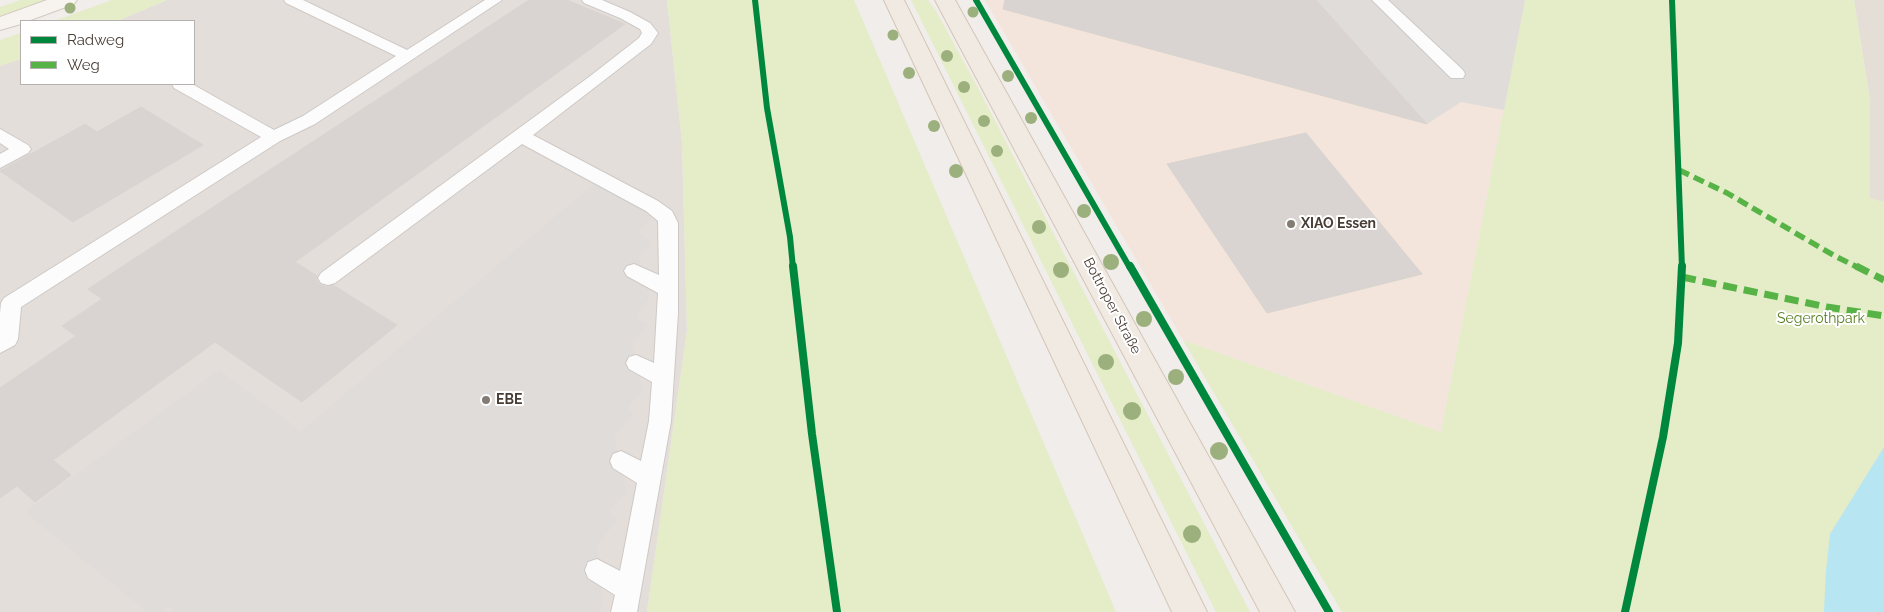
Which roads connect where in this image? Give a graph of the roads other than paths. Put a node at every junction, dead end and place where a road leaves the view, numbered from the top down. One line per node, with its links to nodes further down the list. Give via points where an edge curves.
1 (67, 0): 8 (main road)
2 (290, 0): 9 (lane)
3 (495, 0): 9 (lane)
4 (589, 0): 13 (lane, via 625,15 645,26 650,33 624,58)
5 (894, 0): 27 (main road)
6 (945, 0): 28 (main road, Bottroper Straße)
7 (1379, 0): 10 (lane)
8 (0, 24)
9 (408, 56): 14 (lane, via 309,120)
10 (1457, 74)
11 (182, 85): 14 (lane)
12 (0, 135): 15 (lane, via 22,150)
13 (521, 136): 17 (lane); 18 (lane, via 665,216 669,223)
14 (274, 137): 19 (lane)
15 (0, 162)
16 (634, 271): 18 (lane)
17 (328, 278)
18 (668, 289): 22 (lane)
19 (6, 299): 20 (lane, via 8,339)
20 (0, 344)
21 (636, 363): 22 (lane)
22 (664, 378): 24 (lane)
23 (621, 461): 24 (lane)
24 (649, 478): 26 (lane)
25 (597, 570): 26 (lane)
26 (626, 601)
27 (1190, 612)
28 (1278, 612)

